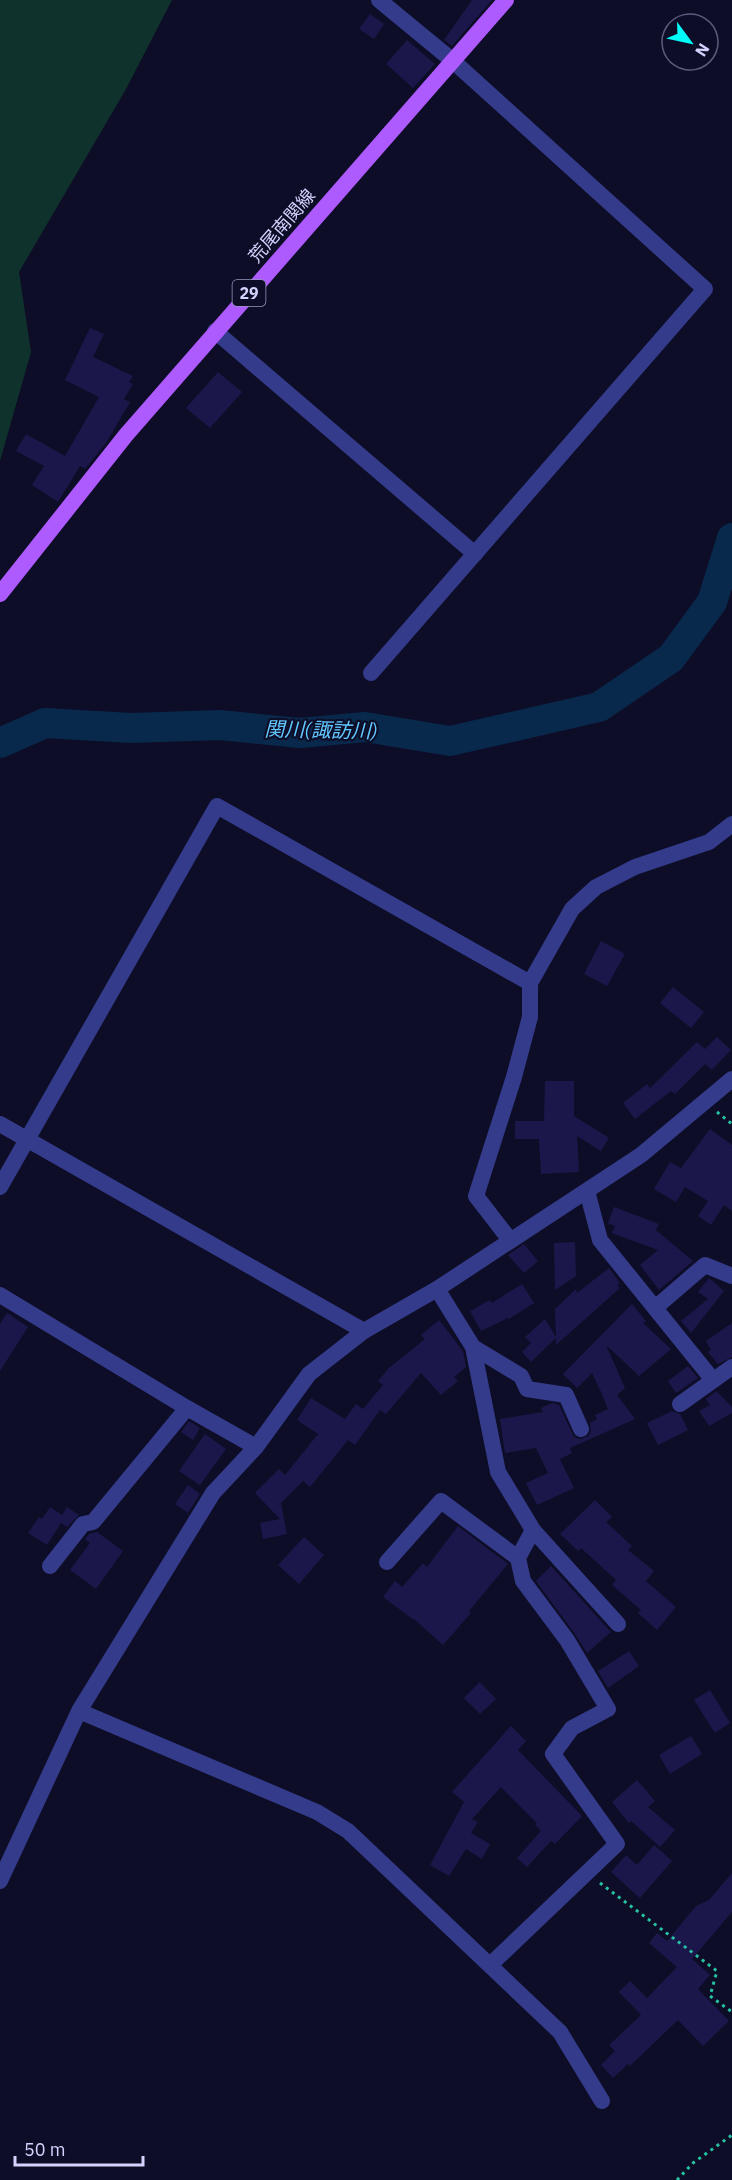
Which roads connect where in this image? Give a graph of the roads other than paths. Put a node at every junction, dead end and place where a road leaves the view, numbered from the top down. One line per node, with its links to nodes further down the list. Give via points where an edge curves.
1 (379, 0): 3 (street)
2 (506, 0): 3 (main road, 荒尾南関線 / 29)
3 (453, 61): 4 (main road, 荒尾南関線 / 29); 5 (street, via 705,289)
4 (215, 332): 5 (street); 6 (main road, 荒尾南関線 / 29, via 126,435)
5 (475, 554): 7 (street)
6 (0, 594)
7 (371, 673)
8 (732, 824): 9 (street, via 709,842 635,867 596,887 572,909)
9 (530, 984): 12 (street, via 217,806); 15 (street, via 530,1017 476,1196)
10 (732, 1079): 14 (street, via 641,1155)
11 (0, 1124): 12 (street)
12 (27, 1139): 13 (street); 20 (street)
13 (0, 1187)
14 (587, 1191): 15 (street); 19 (street, via 600,1240)
15 (510, 1240): 17 (street)
16 (732, 1276): 19 (street, via 705,1265)
17 (437, 1289): 20 (street); 21 (street)
18 (0, 1295): 25 (street)
19 (655, 1308): 23 (street)
20 (364, 1331): 27 (street, via 309,1374)
21 (473, 1347): 26 (street, via 521,1376 527,1389 566,1395); 28 (street, via 498,1472)
22 (732, 1367): 23 (street)
23 (713, 1380): 24 (street)
24 (680, 1404)
25 (187, 1408): 27 (street); 31 (street, via 93,1522 83,1524)
26 (581, 1429)
27 (256, 1447): 33 (street, via 213,1493)
28 (533, 1530): 29 (street); 32 (street)
29 (518, 1558): 30 (street, via 441,1501); 35 (street, via 523,1581 567,1640 608,1709 572,1728 553,1754 617,1844)
30 (387, 1562)
31 (50, 1566)
32 (618, 1624)
33 (78, 1711): 34 (street); 35 (street, via 317,1812 348,1830)
34 (0, 1881)
35 (490, 1965): 36 (street, via 560,2032)
36 (602, 2101)

